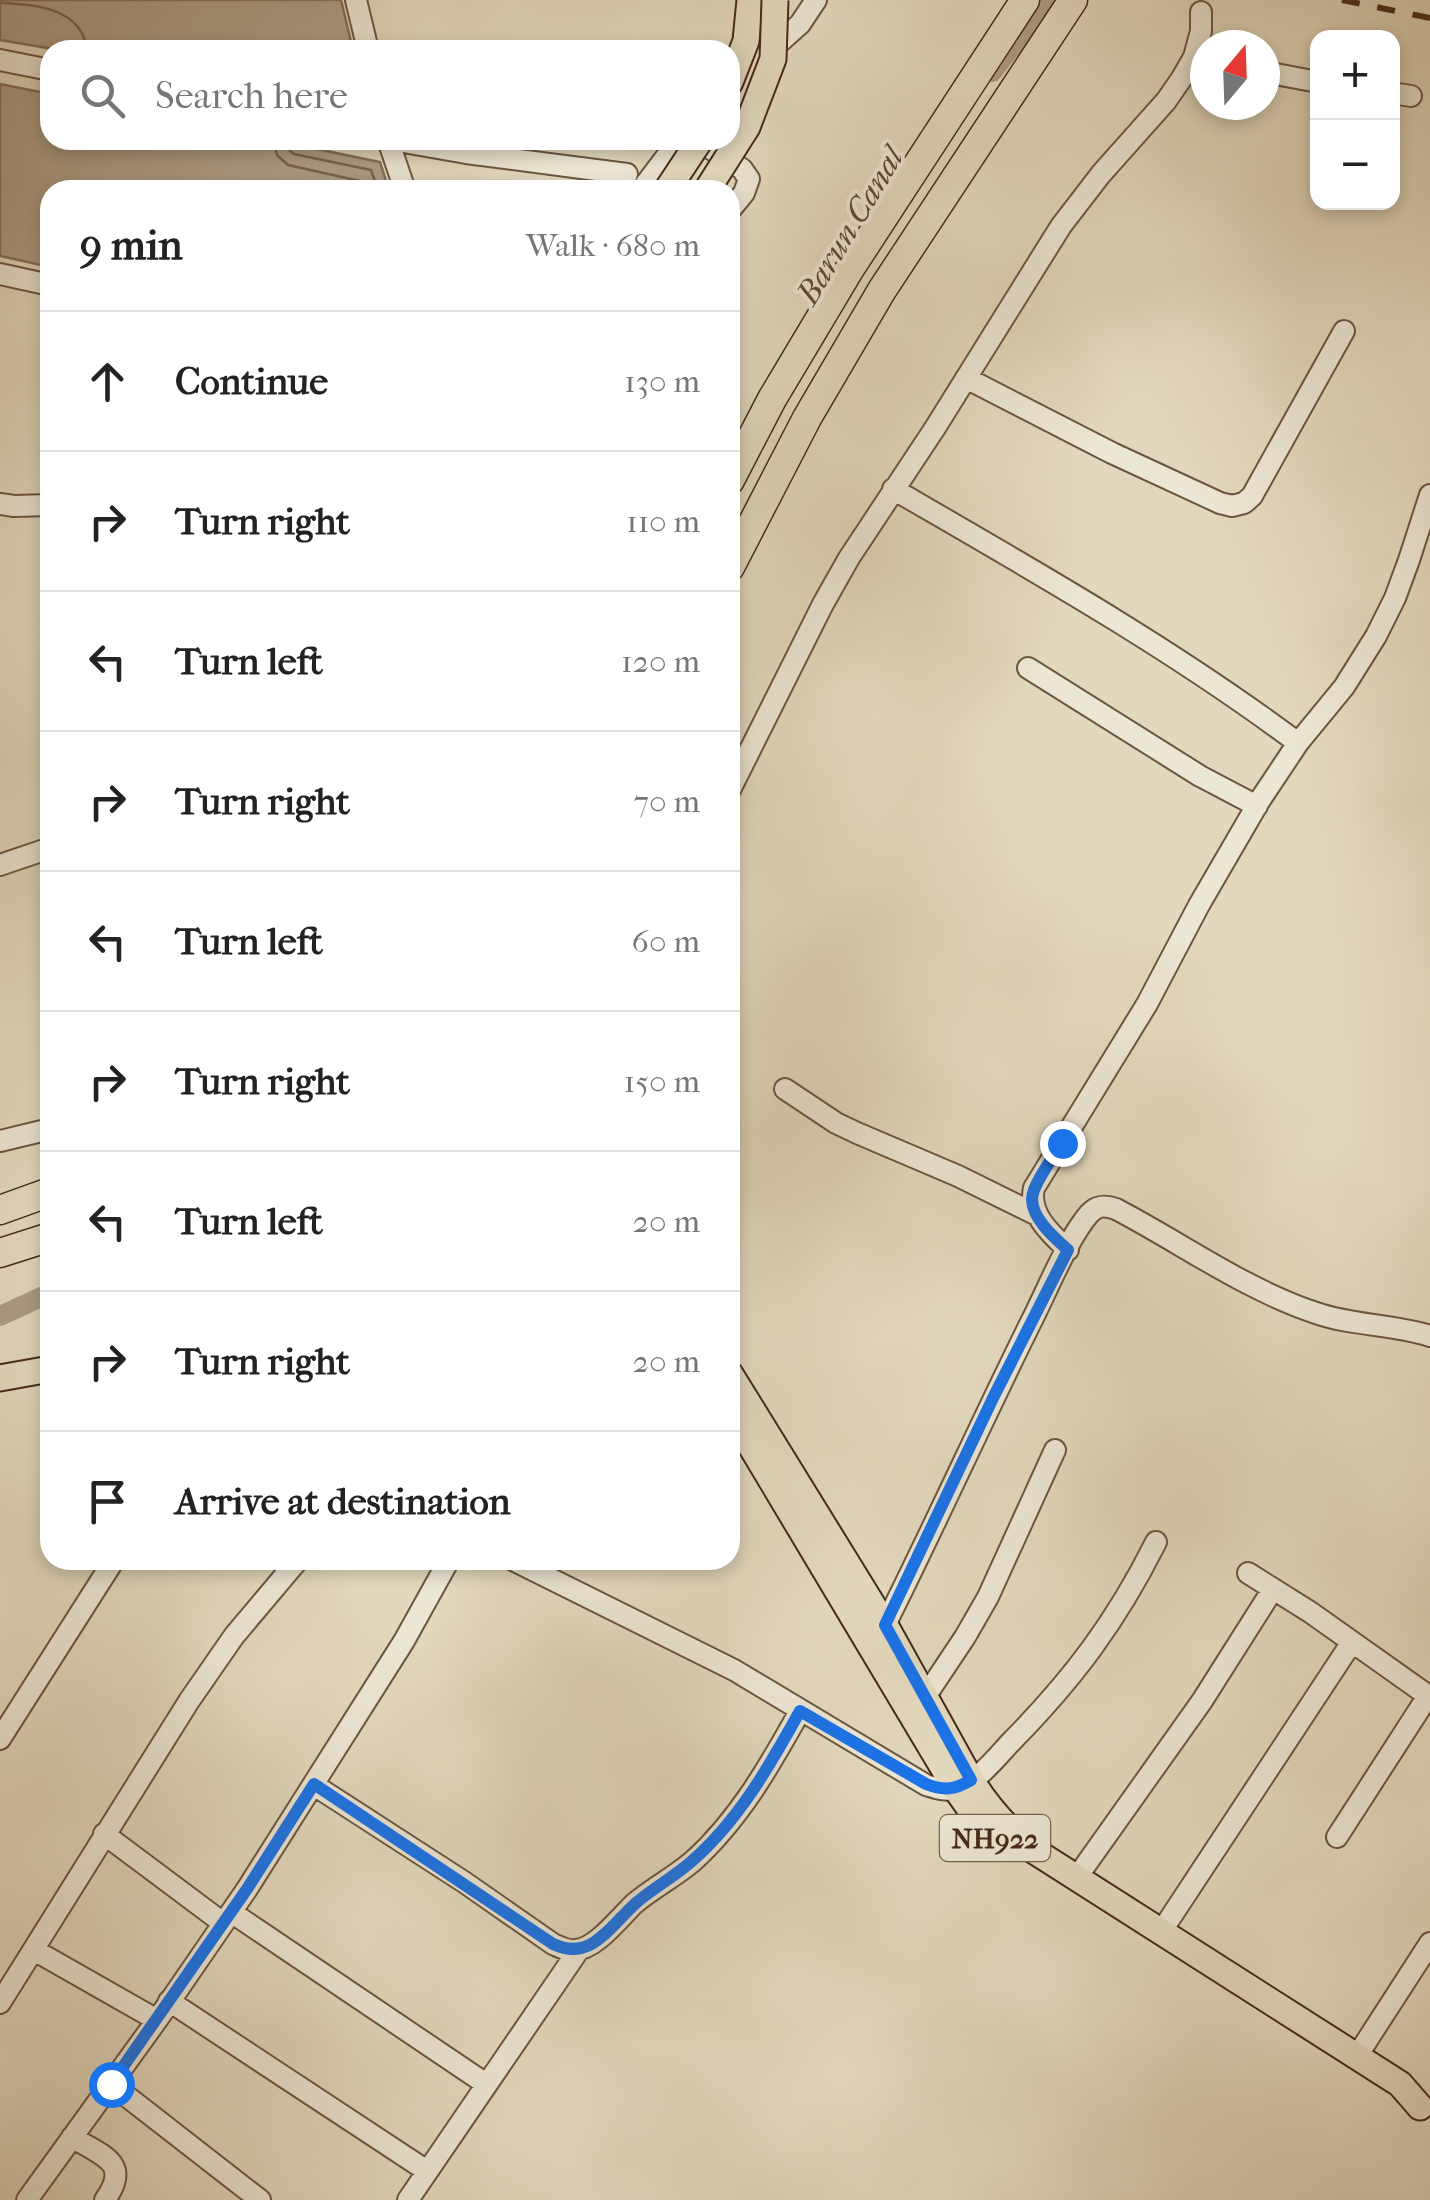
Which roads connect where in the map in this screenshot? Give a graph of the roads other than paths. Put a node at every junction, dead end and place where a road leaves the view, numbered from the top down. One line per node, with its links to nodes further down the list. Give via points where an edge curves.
1 (356, 0): 9 (street)
2 (750, 0): 11 (main road)
3 (775, 0): 10 (main road, bridge)
4 (816, 0): 10 (street)
5 (1024, 0): 36 (highway, via 848,270)
6 (1073, 0): 41 (highway, via 882,290)
7 (1201, 12): 8 (street)
8 (1201, 30)
9 (366, 40)
10 (773, 48): 17 (main road, bridge)
11 (740, 56)
12 (0, 60): 13 (street)
13 (40, 68)
14 (1190, 71): 35 (street, via 1061,226)
15 (1280, 75): 18 (street)
16 (740, 78): 17 (main road)
17 (764, 80): 19 (main road, bridge)
18 (1310, 80)
19 (740, 138)
20 (393, 150): 27 (street)
21 (448, 150): 26 (street)
22 (672, 150): 28 (street)
23 (692, 150): 29 (main road, bridge)
24 (713, 150): 31 (street, via 749,179)
25 (732, 150): 30 (main road, bridge)
26 (627, 174)
27 (401, 180)
28 (649, 180)
29 (673, 180)
30 (713, 180)
31 (740, 197)
32 (0, 274): 33 (street)
33 (40, 283)
34 (1344, 331): 35 (street, via 1258,487 1232,506)
35 (966, 378): 37 (street)
36 (740, 461)
37 (894, 489): 43 (street, via 1100,610); 44 (street, via 823,604)
38 (1430, 495): 43 (street, via 1376,636)
39 (0, 504): 40 (street)
40 (40, 506)
41 (740, 548)
42 (1028, 668): 45 (street)
43 (1298, 744): 45 (street)
44 (740, 770)
45 (1257, 806): 53 (street, via 1034,1188)
46 (40, 851): 47 (street)
47 (0, 865)
48 (785, 1089): 53 (street, via 857,1134)
49 (40, 1132): 50 (street)
50 (0, 1142)
51 (40, 1196): 52 (highway)
52 (0, 1210)
53 (1037, 1215): 55 (street)
54 (40, 1240): 56 (highway)
55 (1068, 1250): 57 (street, via 1090,1213 1106,1206 1292,1304); 70 (street)
56 (0, 1253)
57 (1430, 1336)
58 (40, 1371): 59 (main road)
59 (0, 1378)
60 (740, 1390): 70 (main road)
61 (740, 1426): 77 (main road, NH922)
62 (1055, 1450): 73 (street, via 988,1596)
63 (1156, 1542): 77 (street, via 1089,1654 1028,1725)
64 (108, 1570): 75 (street)
65 (290, 1570): 78 (street, via 215,1662)
66 (443, 1570): 76 (street)
67 (533, 1570): 74 (street, via 734,1670)
68 (1248, 1573): 69 (street)
69 (1273, 1589): 71 (street); 80 (street)
70 (885, 1625): 73 (main road)
71 (1352, 1642): 72 (street); 82 (street)
72 (1429, 1696): 79 (street)
73 (924, 1697): 77 (main road)
74 (800, 1711): 77 (street, via 926,1784 940,1790); 85 (street, via 718,1836)
75 (0, 1739)
76 (314, 1784): 81 (street); 85 (street, via 553,1944)
77 (963, 1784): 80 (main road, via 1032,1850); 92 (main road, NH922, via 989,1832 1022,1861 1392,2098)
78 (104, 1834): 81 (street); 84 (street)
79 (1337, 1837)
80 (1077, 1877): 82 (main road)
81 (227, 1918): 86 (street); 91 (street)
82 (1161, 1932): 89 (main road)
83 (1430, 1943): 89 (street)
84 (34, 1950): 87 (street); 88 (street)
85 (578, 1950): 91 (street)
86 (169, 2001): 88 (street); 94 (street)
87 (0, 2003)
88 (157, 2020): 90 (street)
89 (1357, 2056): 92 (main road)
90 (111, 2084): 93 (street); 97 (street)
91 (486, 2084): 94 (street)
92 (1425, 2110)
93 (72, 2138): 95 (street); 96 (street, via 116,2171)
94 (427, 2171): 98 (street)
95 (27, 2200)
96 (104, 2200)
97 (260, 2200)
98 (408, 2200)

